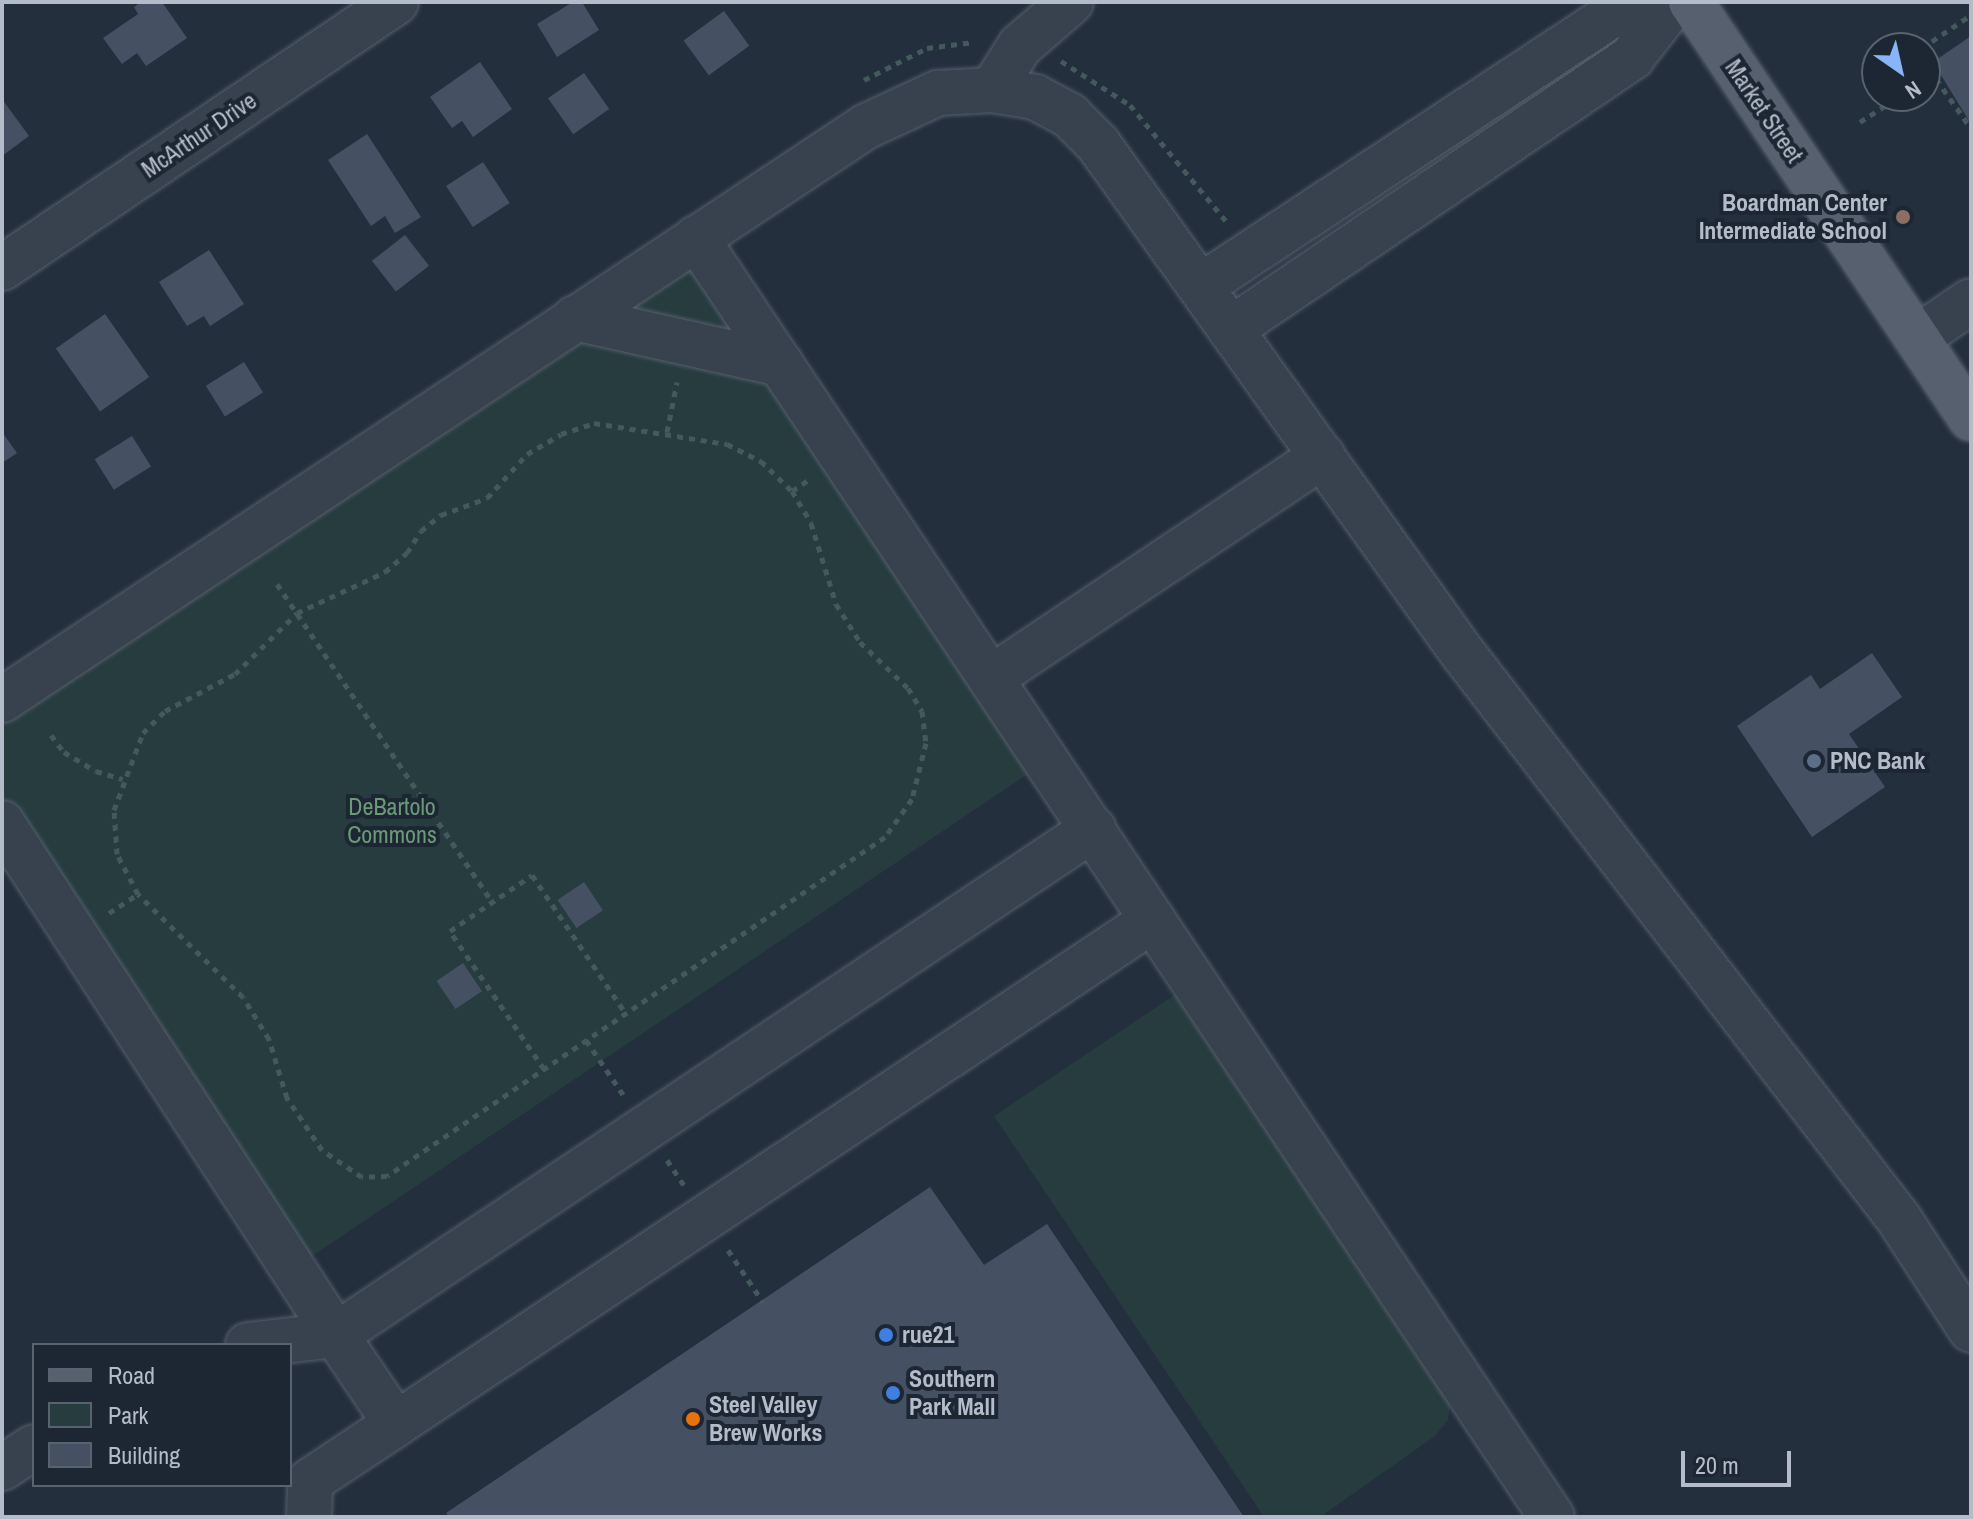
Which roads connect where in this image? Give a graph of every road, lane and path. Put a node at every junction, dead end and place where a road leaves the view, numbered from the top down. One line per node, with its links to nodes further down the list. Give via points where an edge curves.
1 (396, 2): 16 (street, McArthur Drive)
2 (1071, 2): 10 (street, via 1020,46)
3 (1653, 2): 17 (street, via 1607,18)
4 (1675, 2): 20 (street, via 1632,57)
5 (1691, 2): 21 (main road, Market Street)
6 (1971, 15): 7 (path)
7 (1941, 37)
8 (1083, 71): 14 (path, via 1130,105 1171,149)
9 (1941, 86): 13 (path)
10 (992, 90): 15 (street, via 938,93 902,106); 17 (street, via 1035,97 1070,116 1098,144)
11 (1875, 112): 12 (path)
12 (1860, 122)
13 (1971, 128)
14 (1208, 202)
15 (696, 238): 19 (street); 23 (street)
16 (2, 268)
17 (1201, 286): 20 (street)
18 (1971, 301): 21 (street)
19 (575, 318): 22 (street); 30 (street)
20 (1231, 329): 26 (street)
21 (1917, 338): 24 (main road, Market Street)
22 (685, 342): 23 (street); 25 (path)
23 (781, 364): 29 (street)
24 (1971, 419)
25 (667, 432): 28 (path, via 594,423 561,434 509,469 487,498 441,515 385,572); 37 (path, via 727,444 761,461 792,491 811,523 836,604 860,642 908,688 922,711 926,743 912,799 885,837)
26 (1322, 456): 29 (street); 43 (street, via 1559,781 1899,1219)
27 (277, 584): 28 (path)
28 (297, 613): 32 (path, via 235,674 165,711 143,733); 35 (path)
29 (991, 678): 34 (street)
30 (2, 700)
31 (51, 735): 32 (path, via 64,752)
32 (123, 779): 39 (path, via 114,810 117,854 138,894 243,997 269,1039 287,1098 322,1150 340,1166 362,1177 387,1176)
33 (2, 823): 44 (street)
34 (1093, 829): 36 (street); 40 (street)
35 (492, 902): 37 (path, via 532,875); 39 (path, via 450,931)
36 (1153, 920): 41 (street); 50 (street)
37 (626, 1014): 38 (path)
38 (586, 1040): 39 (path); 40 (path)
39 (544, 1069)
40 (645, 1128): 41 (path); 44 (street)
41 (706, 1218): 42 (path); 46 (street)
42 (763, 1302)
43 (1968, 1318)
44 (336, 1335): 45 (street); 46 (street)
45 (266, 1343)
46 (396, 1424): 49 (street, via 310,1481)
47 (32, 1448): 48 (street)
48 (2, 1468)
49 (309, 1517)
50 (1552, 1517)

